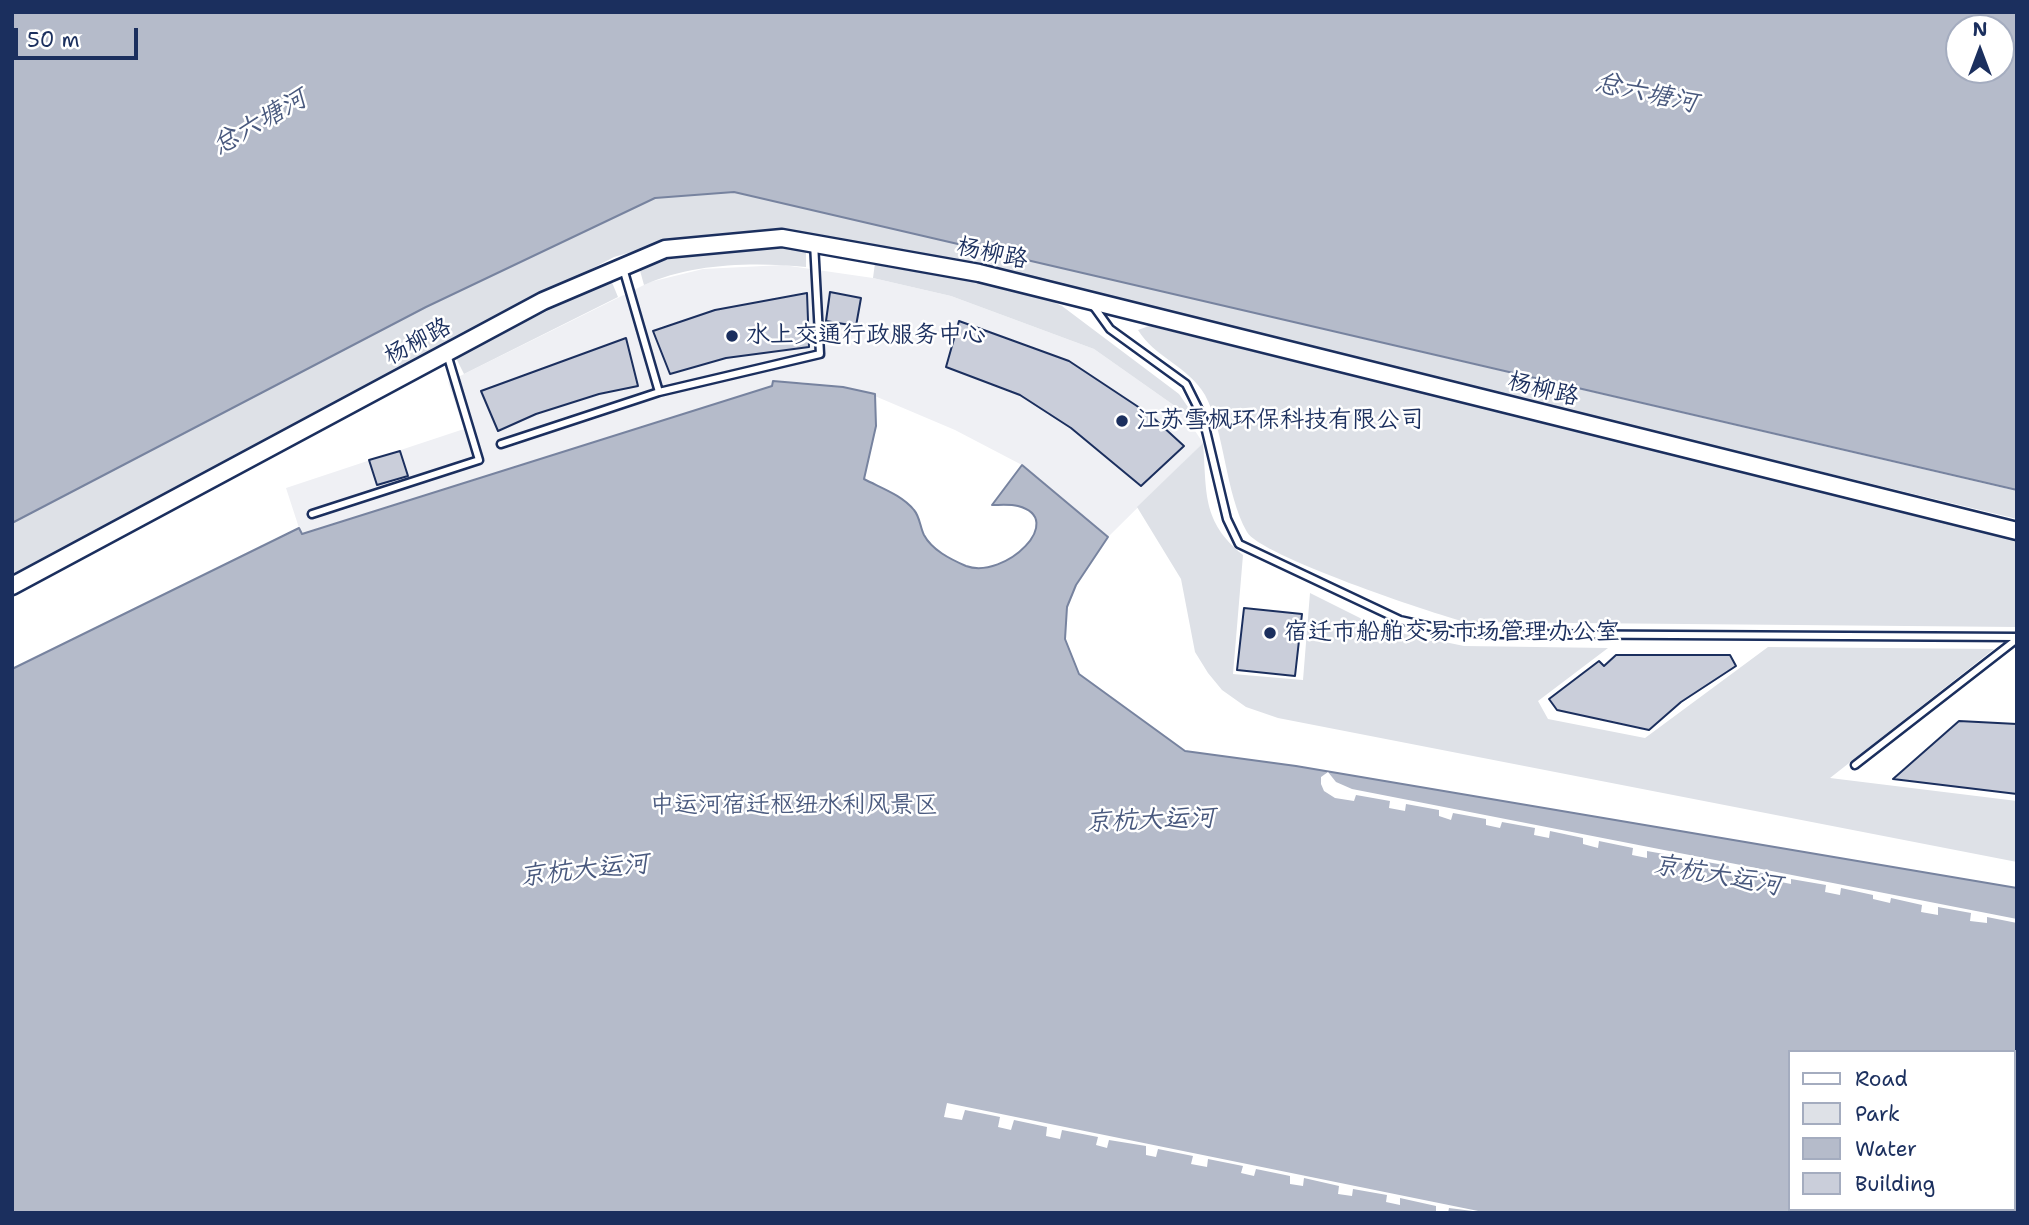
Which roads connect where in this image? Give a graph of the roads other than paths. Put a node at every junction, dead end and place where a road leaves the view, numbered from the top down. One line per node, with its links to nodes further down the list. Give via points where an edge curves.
1 (814, 243): 2 (street, 杨柳路, via 782,238 665,249); 3 (street, 杨柳路, via 979,273); 5 (lane, via 820,354)
2 (623, 267): 4 (street, 杨柳路, via 543,301); 5 (lane)
3 (1090, 300): 8 (street, 杨柳路); 10 (lane, via 1110,329 1186,384 1203,418 1227,519 1239,544 1400,620 1454,632 1503,634)
4 (447, 352): 7 (lane, via 479,460); 9 (street, 杨柳路)
5 (659, 392): 6 (lane)
6 (501, 444)
7 (312, 514)
8 (2017, 531)
9 (12, 586)
10 (2017, 638): 11 (lane)
11 (1855, 765)

